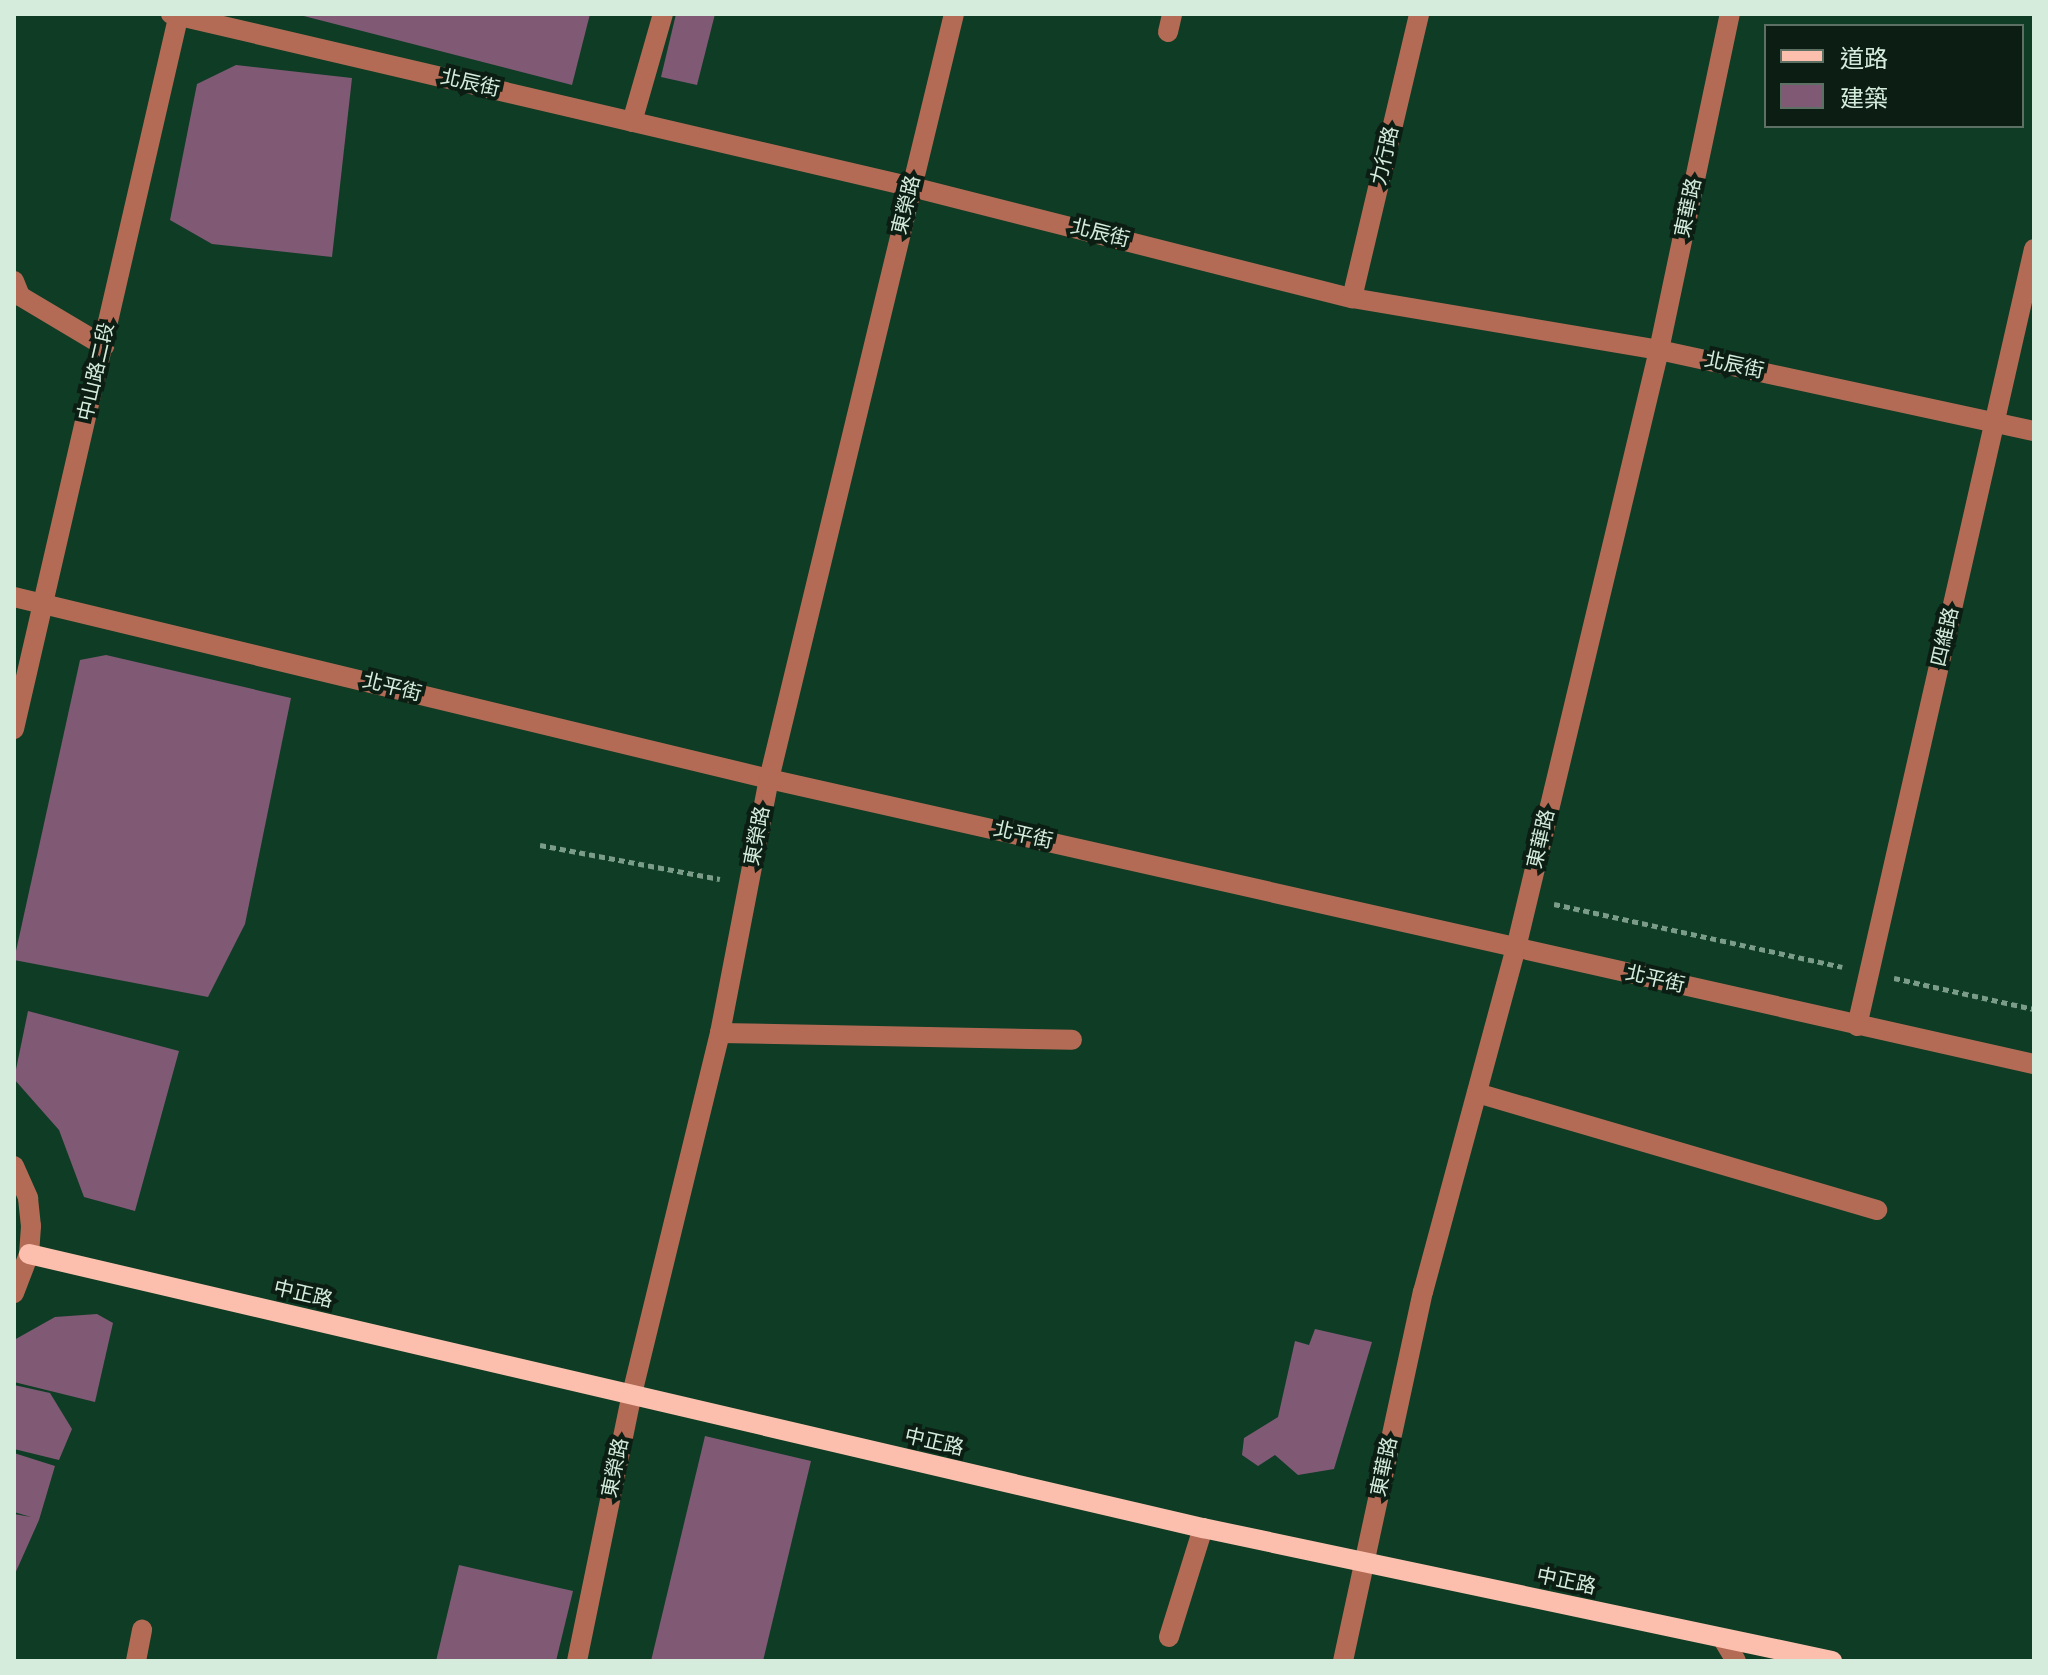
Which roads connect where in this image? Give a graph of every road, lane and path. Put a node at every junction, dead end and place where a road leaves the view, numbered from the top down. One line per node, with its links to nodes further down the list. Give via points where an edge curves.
1 (176, 14): 6 (street, 北辰街); 11 (street, 中山路二段)
2 (663, 14): 6 (street)
3 (954, 14): 7 (street, 東榮路)
4 (1419, 14): 10 (street, 力行路)
5 (1730, 14): 12 (street, 東華路)
6 (632, 122): 7 (street, 北辰街)
7 (912, 187): 10 (street, 北辰街); 18 (street, 東榮路)
8 (2034, 249): 13 (street, 四維路)
9 (14, 281): 11 (street, via 20,296)
10 (1352, 298): 12 (street, 北辰街)
11 (104, 346): 16 (street, 中山路二段)
12 (1659, 350): 13 (street, 北辰街); 21 (street, 東華路)
13 (1994, 422): 14 (street, 北辰街); 23 (street, 四維路)
14 (2034, 431)
15 (14, 597): 16 (street, 北平街)
16 (42, 603): 17 (street, 中山路二段); 18 (street, 北平街)
17 (14, 729)
18 (769, 779): 20 (street, 東榮路); 22 (street, 北平街)
19 (540, 845): 20 (path, via 656,871)
20 (749, 883): 26 (street, 東榮路)
21 (1528, 898): 22 (street, 東華路); 23 (path)
22 (1516, 948): 25 (street, 北平街); 29 (street, 東華路)
23 (1869, 973): 24 (path); 25 (street, 四維路)
24 (2034, 1009)
25 (1857, 1026): 28 (street, 北平街)
26 (720, 1033): 27 (street); 34 (street, 東榮路)
27 (1072, 1040)
28 (2034, 1064)
29 (1477, 1093): 31 (street); 36 (street, 東華路, via 1423,1292)
30 (14, 1166): 32 (street, via 28,1198)
31 (1877, 1210)
32 (29, 1254): 33 (street); 34 (main road, 中正路)
33 (14, 1293)
34 (631, 1398): 35 (main road, 中正路); 41 (street, 東榮路)
35 (1203, 1528): 36 (main road, 中正路); 38 (street)
36 (1365, 1563): 39 (main road, 中正路); 42 (street, 東華路)
37 (142, 1630): 40 (street)
38 (1169, 1637)
39 (1724, 1641): 43 (street); 44 (main road, 中正路)
40 (136, 1661)
41 (577, 1661)
42 (1343, 1661)
43 (1736, 1661)
44 (1832, 1661)

